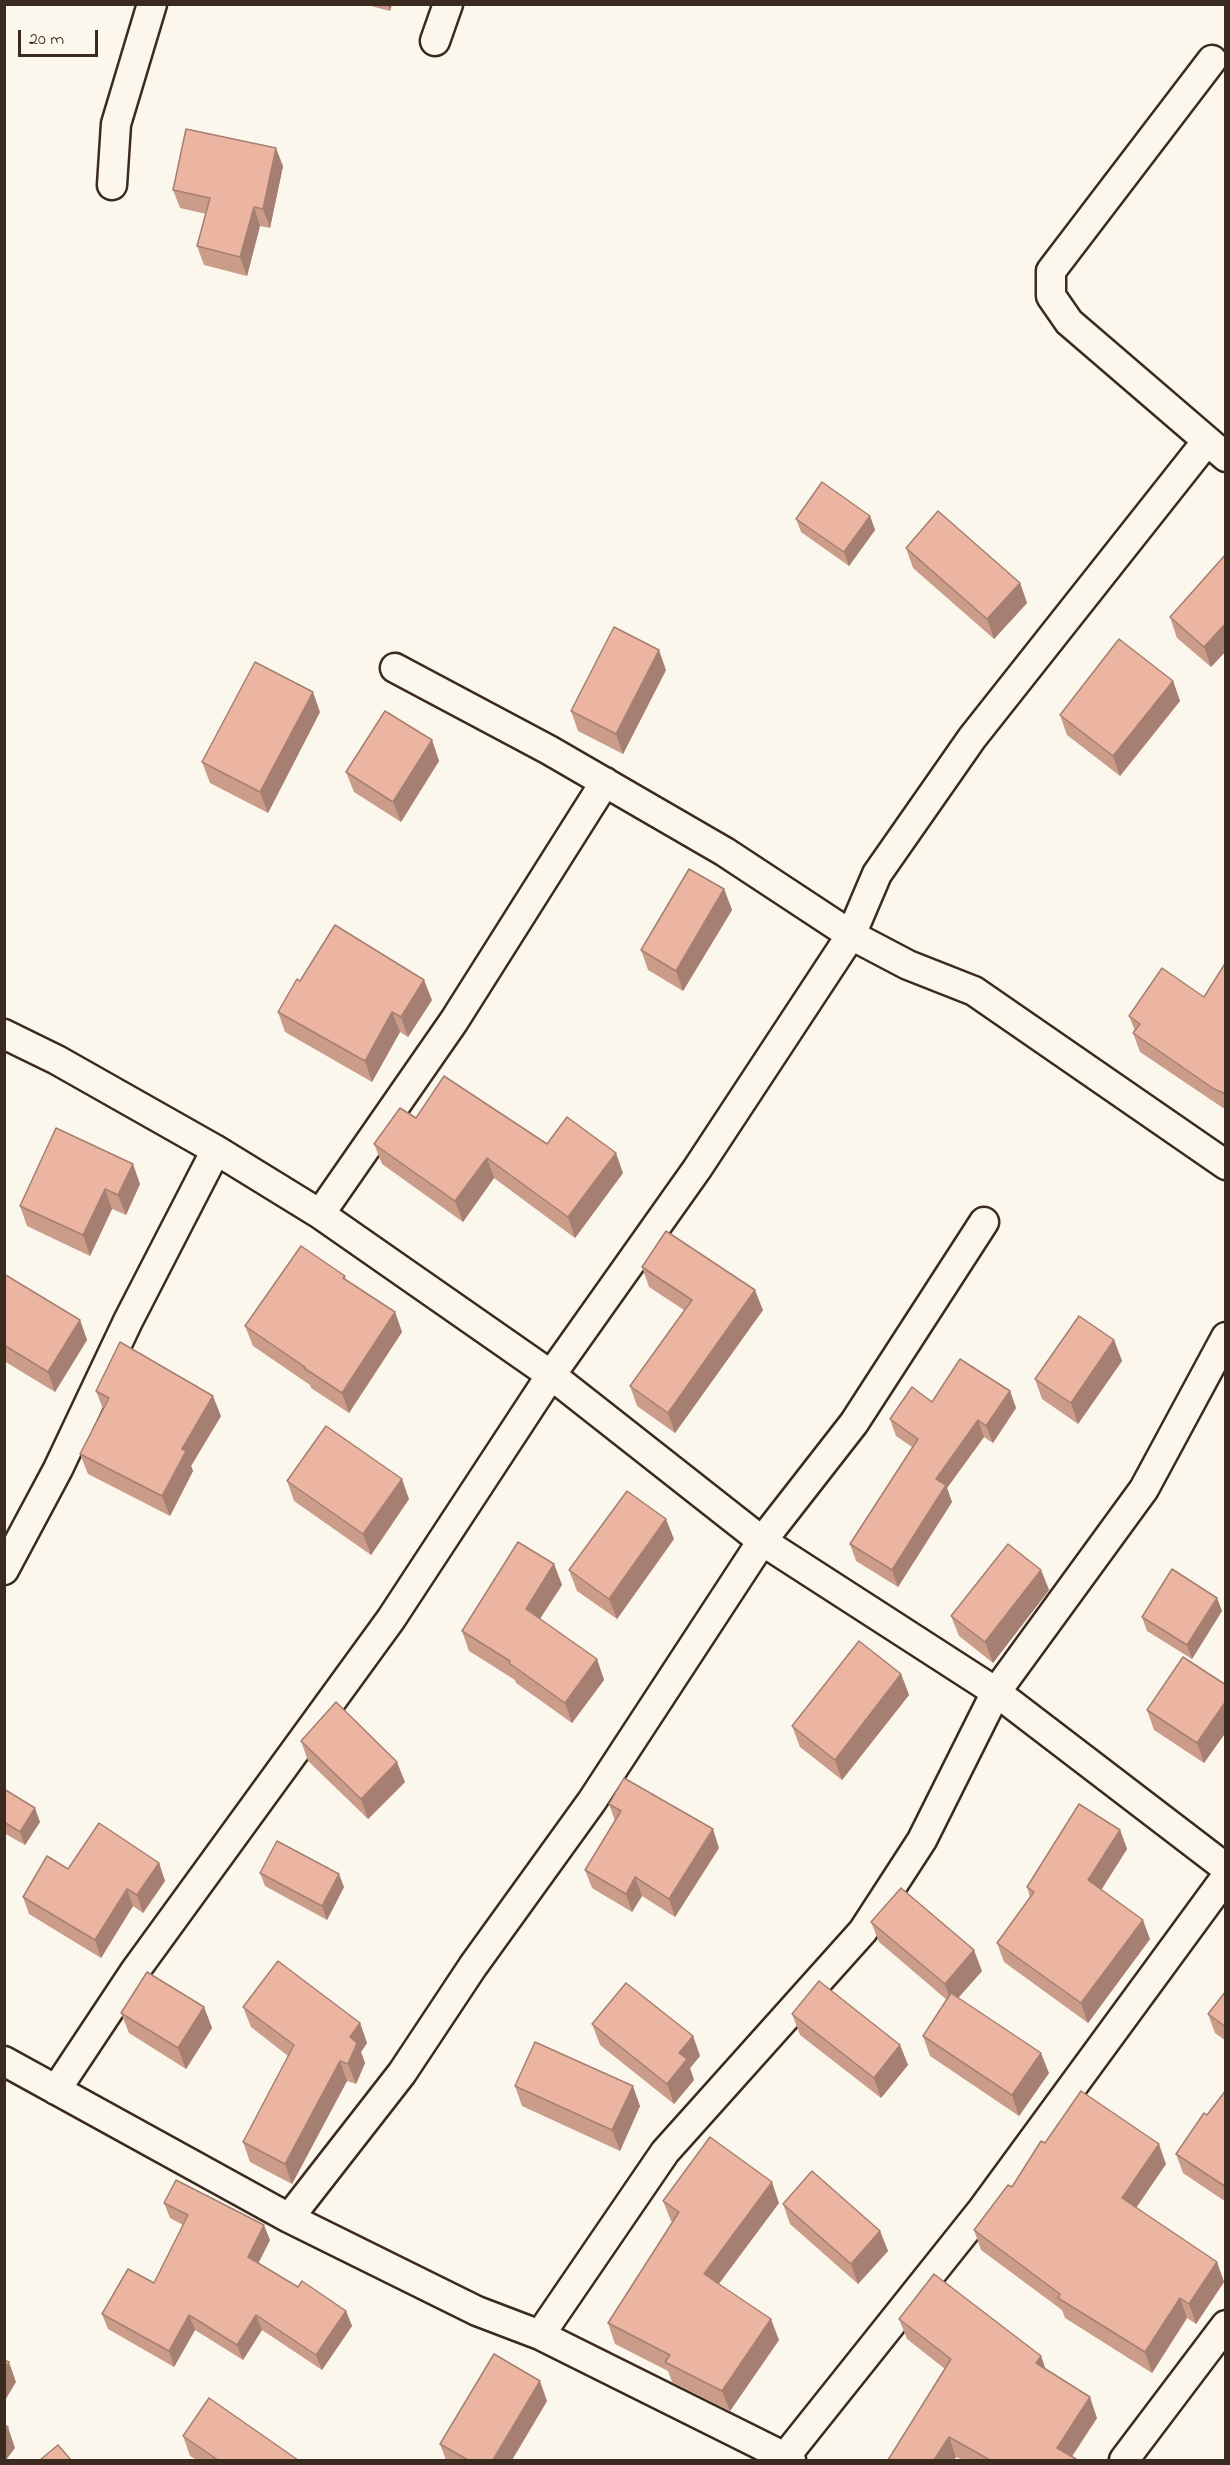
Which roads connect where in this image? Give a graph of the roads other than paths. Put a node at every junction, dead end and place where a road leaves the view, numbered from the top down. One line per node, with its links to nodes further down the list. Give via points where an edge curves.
1 (153, 4): 5 (street, via 116,124)
2 (448, 4): 3 (street)
3 (435, 41)
4 (1212, 60): 6 (street, via 1051,271 1051,296 1069,322)
5 (112, 185)
6 (1216, 449): 9 (street, via 972,738 877,874)
7 (395, 668): 8 (street)
8 (605, 782): 9 (street, via 725,852); 13 (street, via 454,1021)
9 (850, 935): 12 (street, via 908,965 974,991); 16 (street, via 697,1169)
10 (4, 1034): 11 (street)
11 (216, 1150): 13 (street); 18 (street)
12 (1226, 1165)
13 (320, 1214): 16 (street)
14 (984, 1222): 17 (street, via 854,1423)
15 (1226, 1337): 19 (street, via 1144,1489)
16 (551, 1375): 17 (street); 23 (street, via 391,1619 135,1971)
17 (762, 1541): 19 (street); 24 (street, via 592,1801 473,1966 402,2073)
18 (4, 1570)
19 (996, 1692): 20 (street); 26 (street, via 922,1840 863,1931 665,2152)
20 (1226, 1868)
21 (1226, 1877): 27 (street, via 981,2210)
22 (4, 2061): 23 (street)
23 (56, 2090): 24 (street)
24 (289, 2217): 26 (street, via 477,2311)
25 (1226, 2325): 28 (street)
26 (540, 2335): 27 (street)
27 (788, 2459)
28 (1124, 2460)

